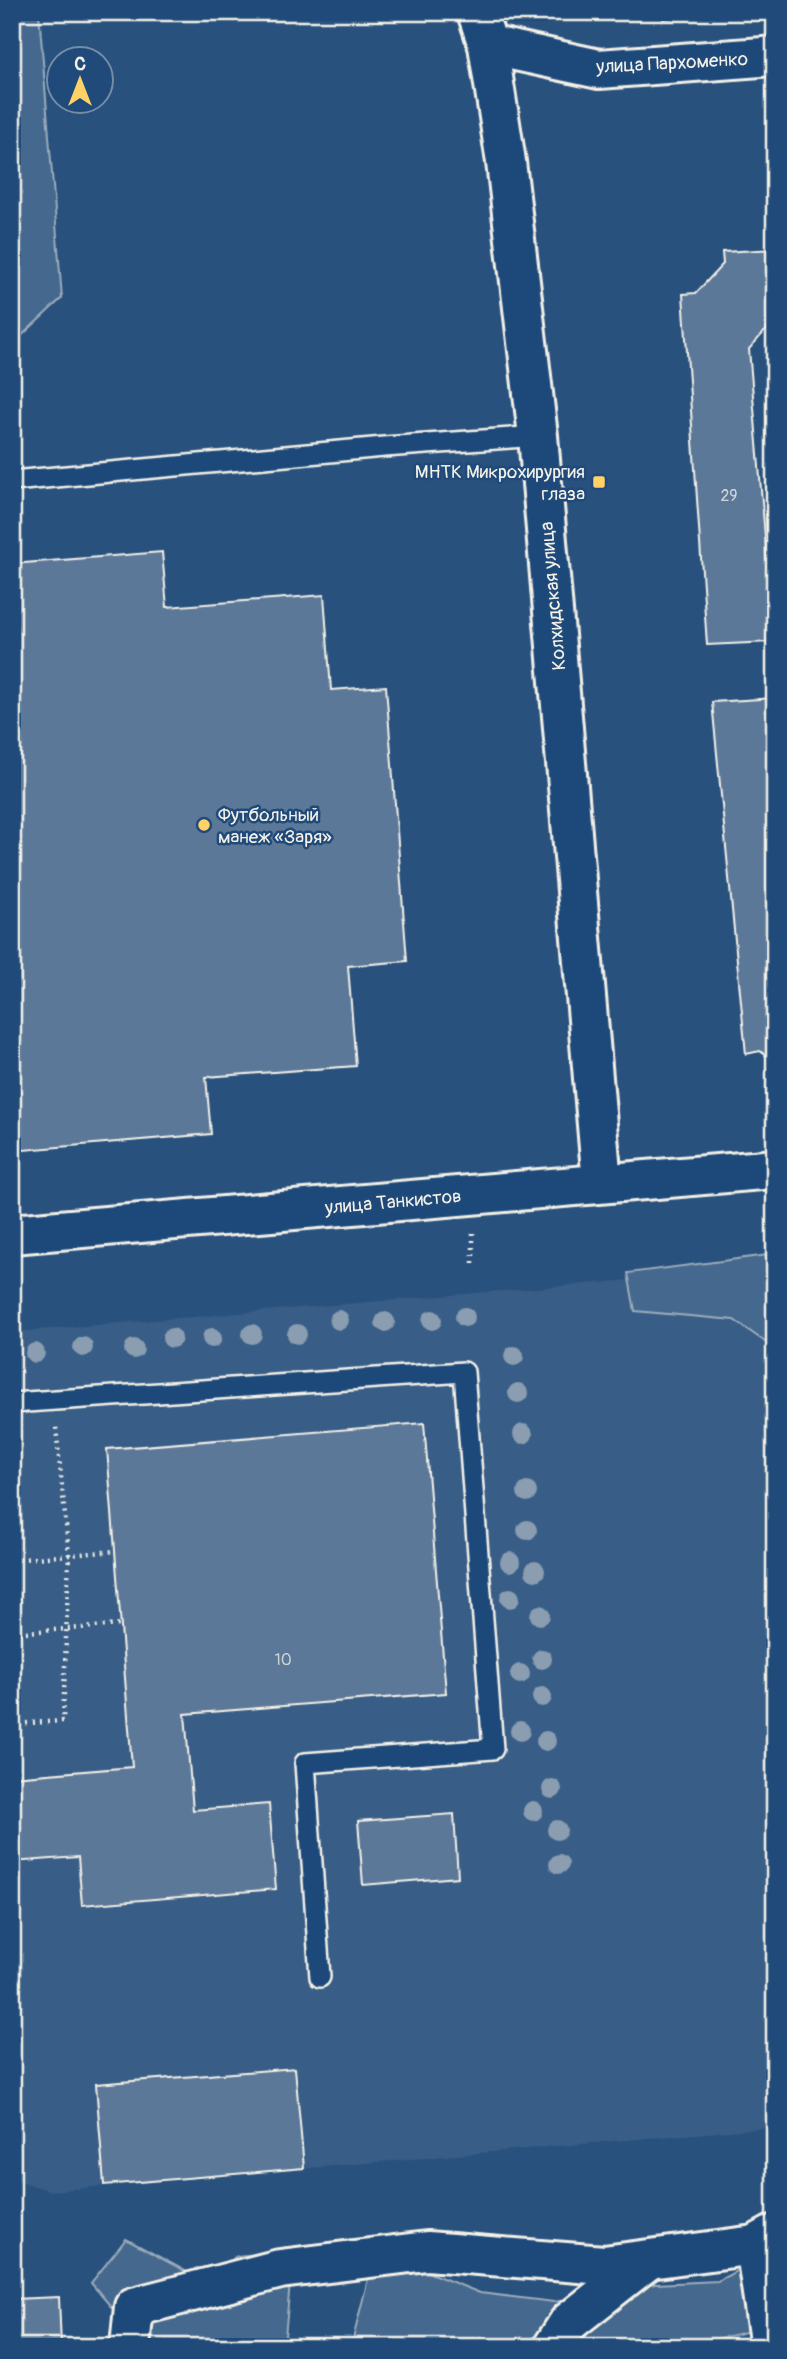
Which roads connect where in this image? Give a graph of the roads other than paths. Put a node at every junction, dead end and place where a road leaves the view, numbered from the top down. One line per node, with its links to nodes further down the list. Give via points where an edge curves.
1 (483, 29): 2 (street, улица Пархоменко, via 599,69); 3 (street, Колхидская улица, via 506,162)
2 (775, 55)
3 (538, 436): 4 (lane); 6 (street, Колхидская улица)
4 (12, 481)
5 (775, 1169): 6 (street, улица Танкистов)
6 (602, 1183): 7 (street, улица Танкистов)
7 (12, 1234)
8 (12, 1403): 9 (lane, via 464,1373 493,1749 305,1763)
9 (320, 1977)
10 (765, 2239): 11 (street); 14 (street)
11 (648, 2260): 12 (street, via 604,2265 427,2251 280,2269 134,2307); 13 (street, via 569,2322)
12 (130, 2347)
13 (553, 2347)
14 (770, 2347)

